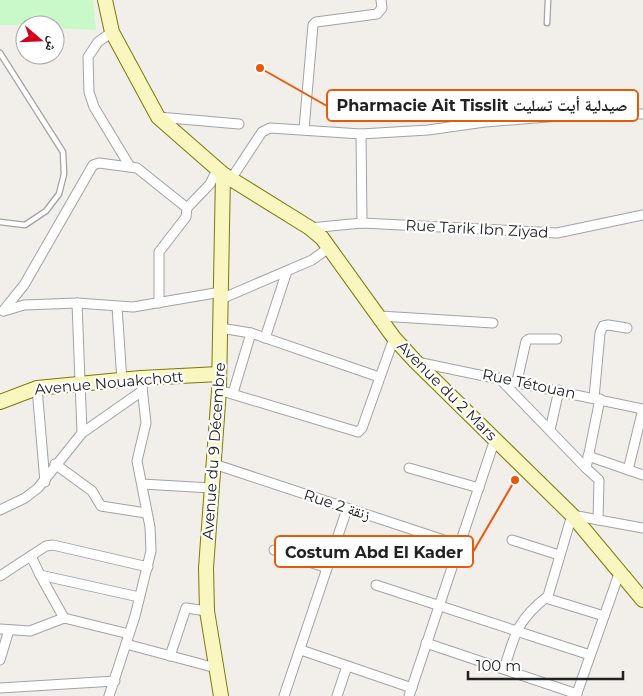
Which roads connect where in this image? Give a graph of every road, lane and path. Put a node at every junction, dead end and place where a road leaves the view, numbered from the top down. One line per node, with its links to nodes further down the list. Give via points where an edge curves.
1 (105, 0): 5 (street, Avenue du 2 Mars)
2 (381, 0): 10 (street, via 382,8 377,14 313,25)
3 (548, 0): 4 (lane)
4 (547, 23)
5 (112, 32): 8 (street, Avenue du 2 Mars); 12 (street, via 98,42 88,57 89,92 94,108)
6 (0, 53): 16 (lane, via 63,152 64,174 60,194 46,210 24,224)
7 (643, 114): 11 (street, via 584,114)
8 (158, 117): 9 (street); 13 (street, Avenue du 2 Mars)
9 (239, 124)
10 (304, 130): 11 (street); 13 (street, via 266,129)
11 (361, 134): 17 (street)
12 (128, 165): 14 (street, via 142,171); 25 (street, via 92,165 24,285)
13 (226, 176): 14 (street, via 210,184); 18 (street, Avenue du 2 Mars); 21 (street, Avenue du 9 Décembre, via 222,204)
14 (187, 208): 23 (street, via 186,217 159,252)
15 (643, 215): 17 (street, Rue Tarik Ibn Ziyad, via 557,233)
16 (0, 222)
17 (362, 223): 18 (street, Rue Tarik Ibn Ziyad)
18 (310, 228): 19 (street, Avenue du 2 Mars)
19 (330, 247): 20 (street, via 312,260); 26 (street, Avenue du 2 Mars)
20 (287, 271): 21 (street); 31 (street)
21 (221, 295): 23 (street); 28 (street, Avenue du 9 Décembre)
22 (77, 303): 24 (street); 25 (street, via 24,305); 40 (street)
23 (159, 303): 24 (street)
24 (118, 307): 38 (street)
25 (2, 312)
26 (380, 316): 27 (street); 32 (street, Avenue du 2 Mars)
27 (493, 323)
28 (220, 328): 30 (street); 35 (street, Avenue du 9 Décembre)
29 (626, 328): 45 (street, via 603,326)
30 (251, 333): 31 (street); 44 (street)
31 (265, 338): 36 (street)
32 (394, 338): 34 (street, Avenue du 2 Mars); 36 (street)
33 (557, 339): 39 (street, via 526,341)
34 (415, 361): 37 (street, Rue Tétouan); 50 (street, Avenue du 2 Mars)
35 (219, 374): 41 (street, Avenue Nouakchott); 44 (street, Avenue du 9 Décembre)
36 (379, 377): 44 (street, via 358,432)
37 (498, 377): 39 (street, Rue Tétouan); 48 (street)
38 (122, 381): 40 (street, Avenue Nouakchott); 41 (street, Avenue Nouakchott)
39 (517, 381): 43 (street, Rue Tétouan)
40 (79, 385): 42 (street, Avenue Nouakchott); 49 (street)
41 (142, 385): 49 (street); 59 (street, via 146,423 137,461)
42 (37, 388): 46 (street, Avenue Nouakchott); 58 (street)
43 (559, 390): 45 (street, Rue Tétouan); 48 (street)
44 (226, 391): 53 (street, Avenue du 9 Décembre)
45 (597, 398): 47 (street, Rue Tétouan); 51 (street)
46 (0, 402)
47 (643, 409): 56 (street)
48 (550, 430): 55 (street)
49 (82, 433): 52 (street)
50 (495, 439): 61 (street); 65 (street, Avenue du 2 Mars)
51 (588, 456): 55 (street); 56 (street)
52 (55, 464): 58 (street); 64 (street, via 92,491 101,506)
53 (214, 464): 60 (street, Avenue du 9 Décembre); 62 (street, Rue 2 زنقة)
54 (409, 468): 61 (street)
55 (586, 468): 66 (street, via 599,480)
56 (628, 470): 57 (street)
57 (643, 475)
58 (45, 482): 63 (street, via 25,498)
59 (142, 484): 60 (street); 64 (street)
60 (211, 488): 83 (street, Avenue du 9 Décembre)
61 (478, 488): 69 (street)
62 (347, 509): 69 (street, Rue 2 زنقة); 74 (street)
63 (0, 510)
64 (146, 513): 73 (street, via 151,538)
65 (572, 515): 66 (street); 71 (street); 75 (street, Avenue du 2 Mars)
66 (598, 520): 67 (street)
67 (643, 525)
68 (512, 540): 71 (street)
69 (459, 546): 82 (street)
70 (274, 550): 74 (street)
71 (559, 555): 79 (street)
72 (31, 556): 73 (street, via 53,545); 76 (street); 77 (street)
73 (148, 567): 80 (street)
74 (328, 568): 91 (street)
75 (620, 572): 81 (street, Avenue du 2 Mars); 84 (street)
76 (0, 576)
77 (40, 576): 80 (street); 85 (street)
78 (376, 585): 82 (street)
79 (548, 596): 84 (street); 87 (street, via 526,614)
80 (139, 597): 88 (street)
81 (643, 600)
82 (440, 605): 87 (street); 90 (street)
83 (207, 611): 93 (street, via 186,608); 96 (street, Avenue du 9 Décembre)
84 (604, 616): 92 (street)
85 (64, 618): 86 (street, via 36,630); 88 (street)
86 (4, 630): 94 (street)
87 (516, 631): 92 (street); 97 (street)
88 (129, 634): 89 (street)
89 (126, 644): 93 (street); 98 (street)
90 (426, 644): 97 (street); 100 (street)
91 (301, 650): 95 (street); 104 (street)
92 (590, 655): 101 (street)
93 (170, 656): 96 (street)
94 (0, 660)
95 (347, 666): 100 (street); 105 (street)
96 (216, 668): 103 (street, Avenue du 9 Décembre)
97 (504, 669): 101 (street)
98 (115, 681): 99 (street); 102 (street)
99 (0, 688)
100 (410, 692)
101 (576, 695)
102 (110, 696)
103 (221, 696)
104 (284, 696)
105 (337, 696)

